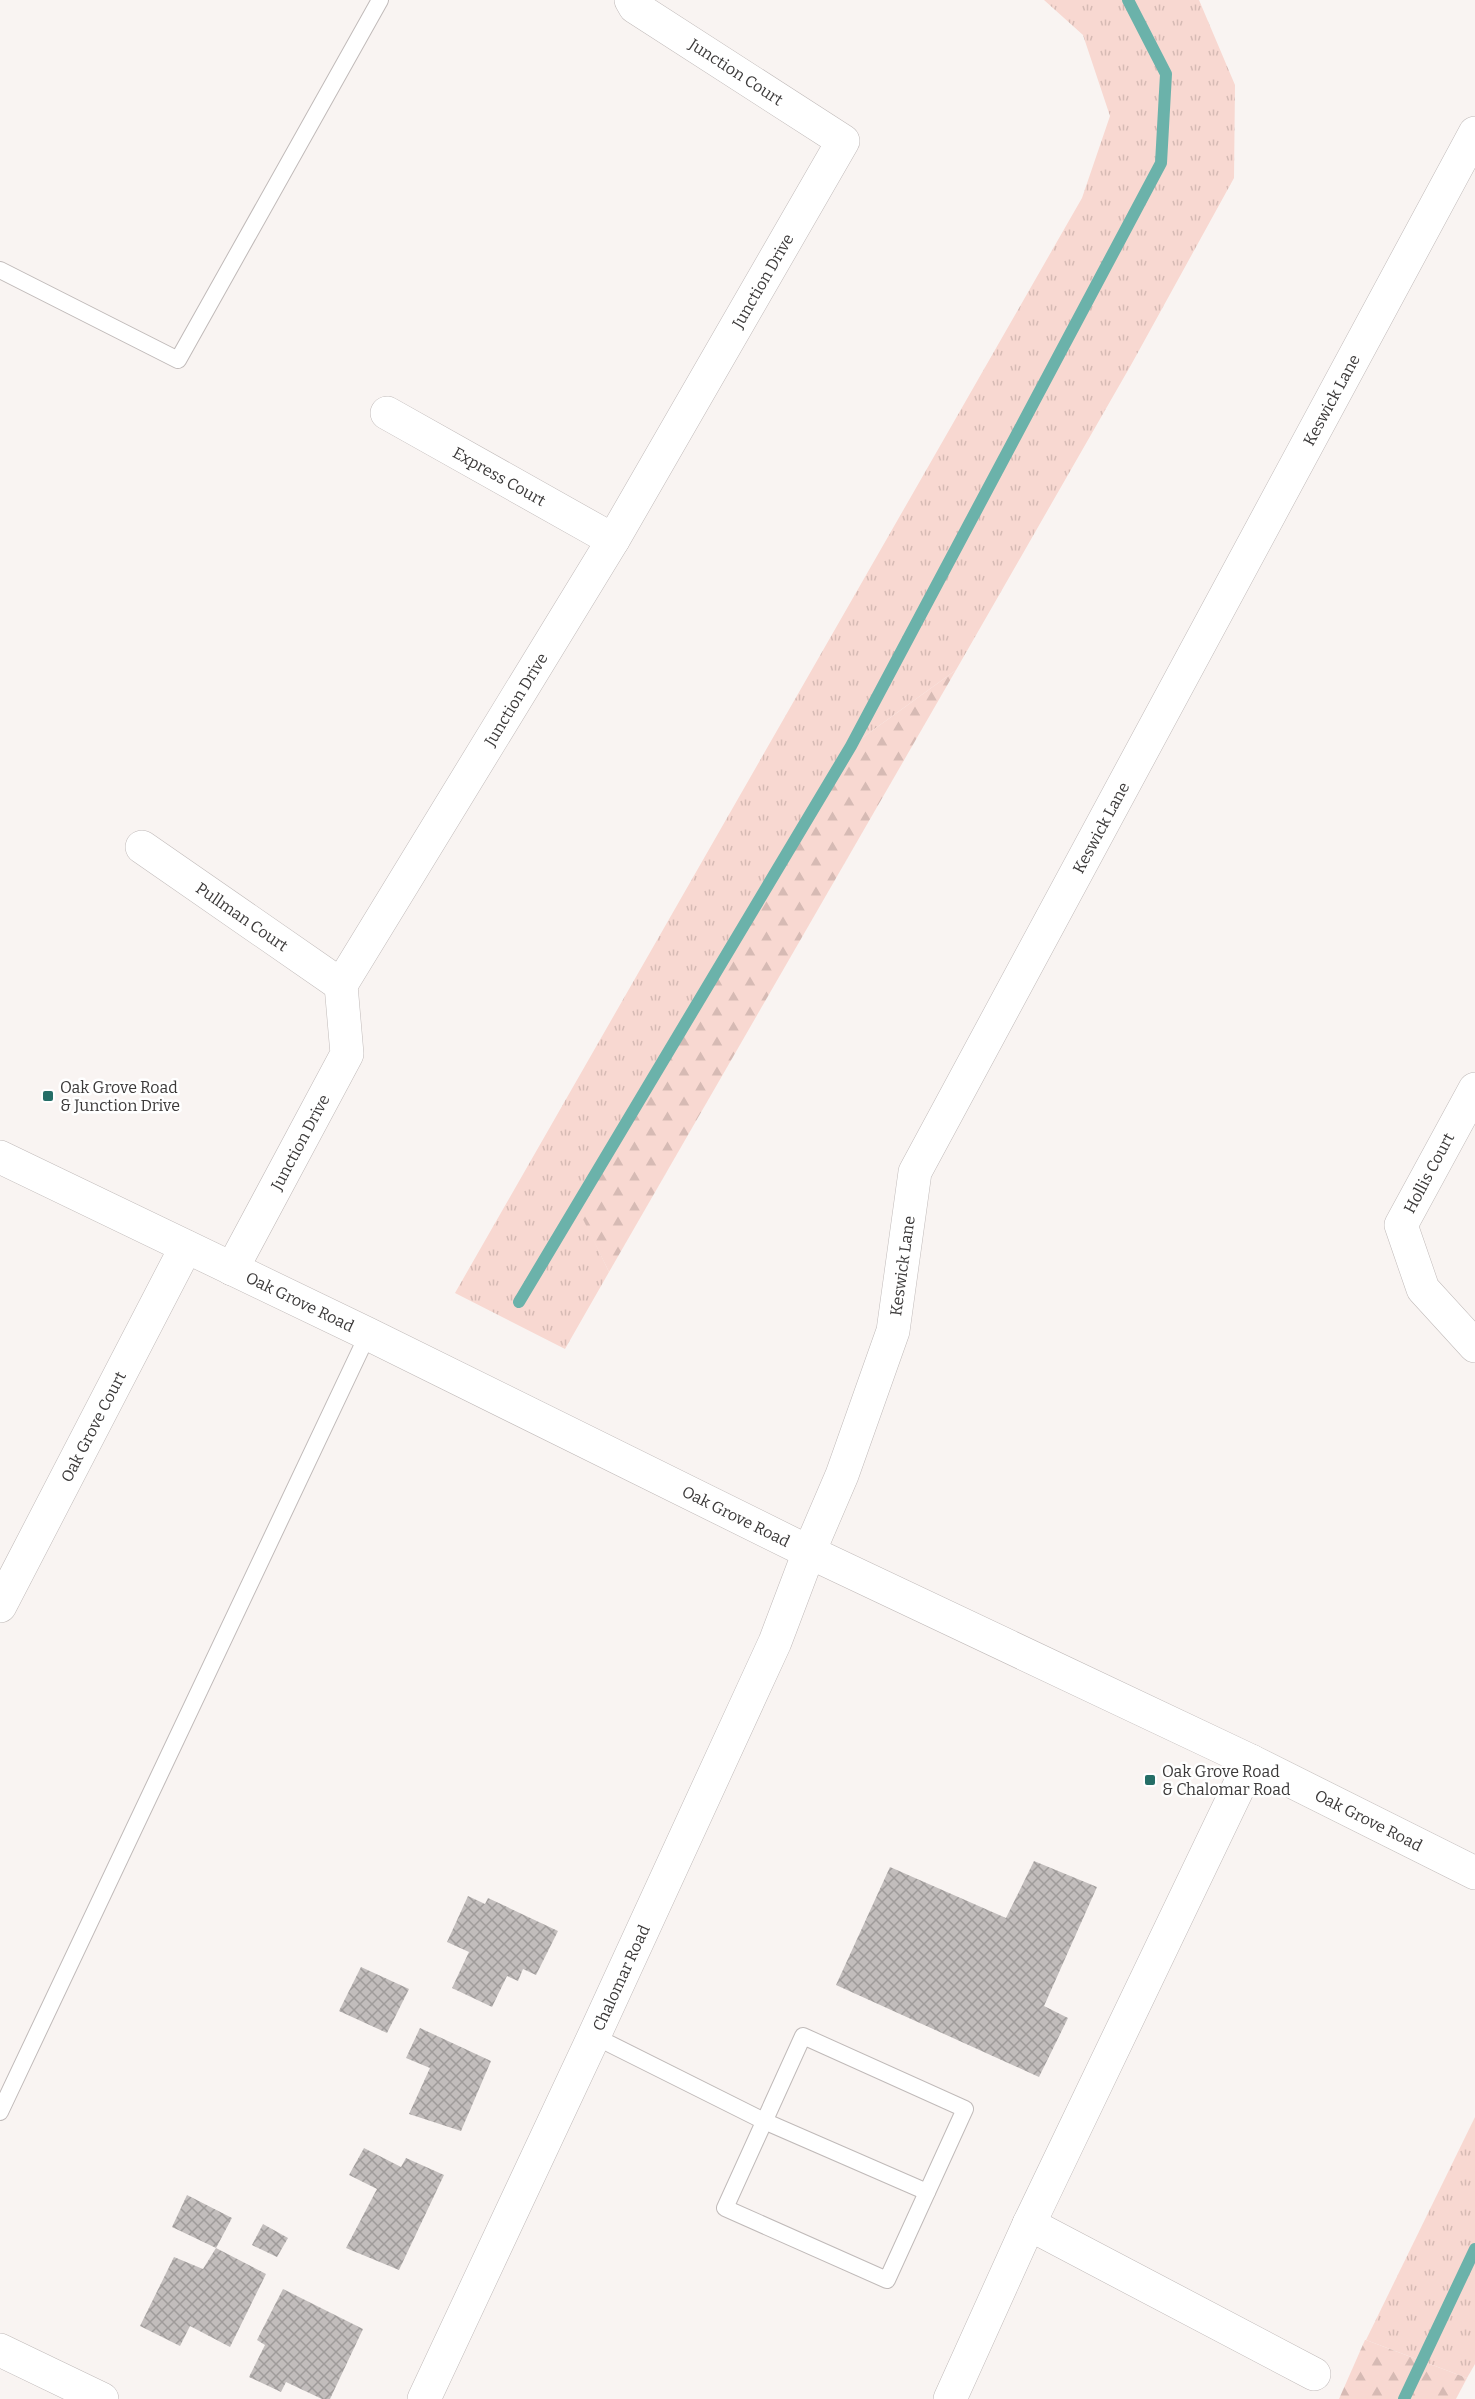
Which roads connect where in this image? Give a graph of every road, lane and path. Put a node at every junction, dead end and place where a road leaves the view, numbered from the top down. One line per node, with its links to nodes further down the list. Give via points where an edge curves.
1 (380, 0): 5 (lane, via 178,360)
2 (630, 0): 4 (street, Junction Court, via 635,7)
3 (1475, 133): 16 (street, Keswick Lane, via 915,1172 893,1331 842,1475)
4 (843, 141): 7 (street, Junction Drive)
5 (0, 270)
6 (387, 413): 7 (street, Express Court)
7 (613, 540): 9 (street, Junction Drive)
8 (142, 847): 9 (street, Pullman Court)
9 (341, 985): 13 (street, Junction Drive, via 347,1054)
10 (1475, 1089): 15 (street, Hollis Court, via 1401,1225 1423,1289)
11 (0, 1157): 12 (street, Oak Grove Road)
12 (186, 1247): 13 (street, Oak Grove Road); 17 (street, Oak Grove Court)
13 (232, 1269): 14 (street, Oak Grove Road)
14 (368, 1334): 16 (street, Oak Grove Road); 21 (lane)
15 (1475, 1346)
16 (809, 1552): 18 (street, Oak Grove Road); 20 (street, Chalomar Road, via 775,1642)
17 (0, 1606)
18 (1251, 1761): 19 (street, Oak Grove Road); 24 (street)
19 (1475, 1873)
20 (594, 2036): 22 (lane); 28 (street, Chalomar Road)
21 (0, 2112)
22 (764, 2121): 23 (lane); 23 (lane, via 803,2036 965,2109); 23 (lane, via 725,2208 887,2280)
23 (927, 2192)
24 (1029, 2224): 26 (street); 29 (street)
25 (0, 2350): 27 (street)
26 (1314, 2374)
27 (102, 2399)
28 (424, 2399)
29 (950, 2399)

